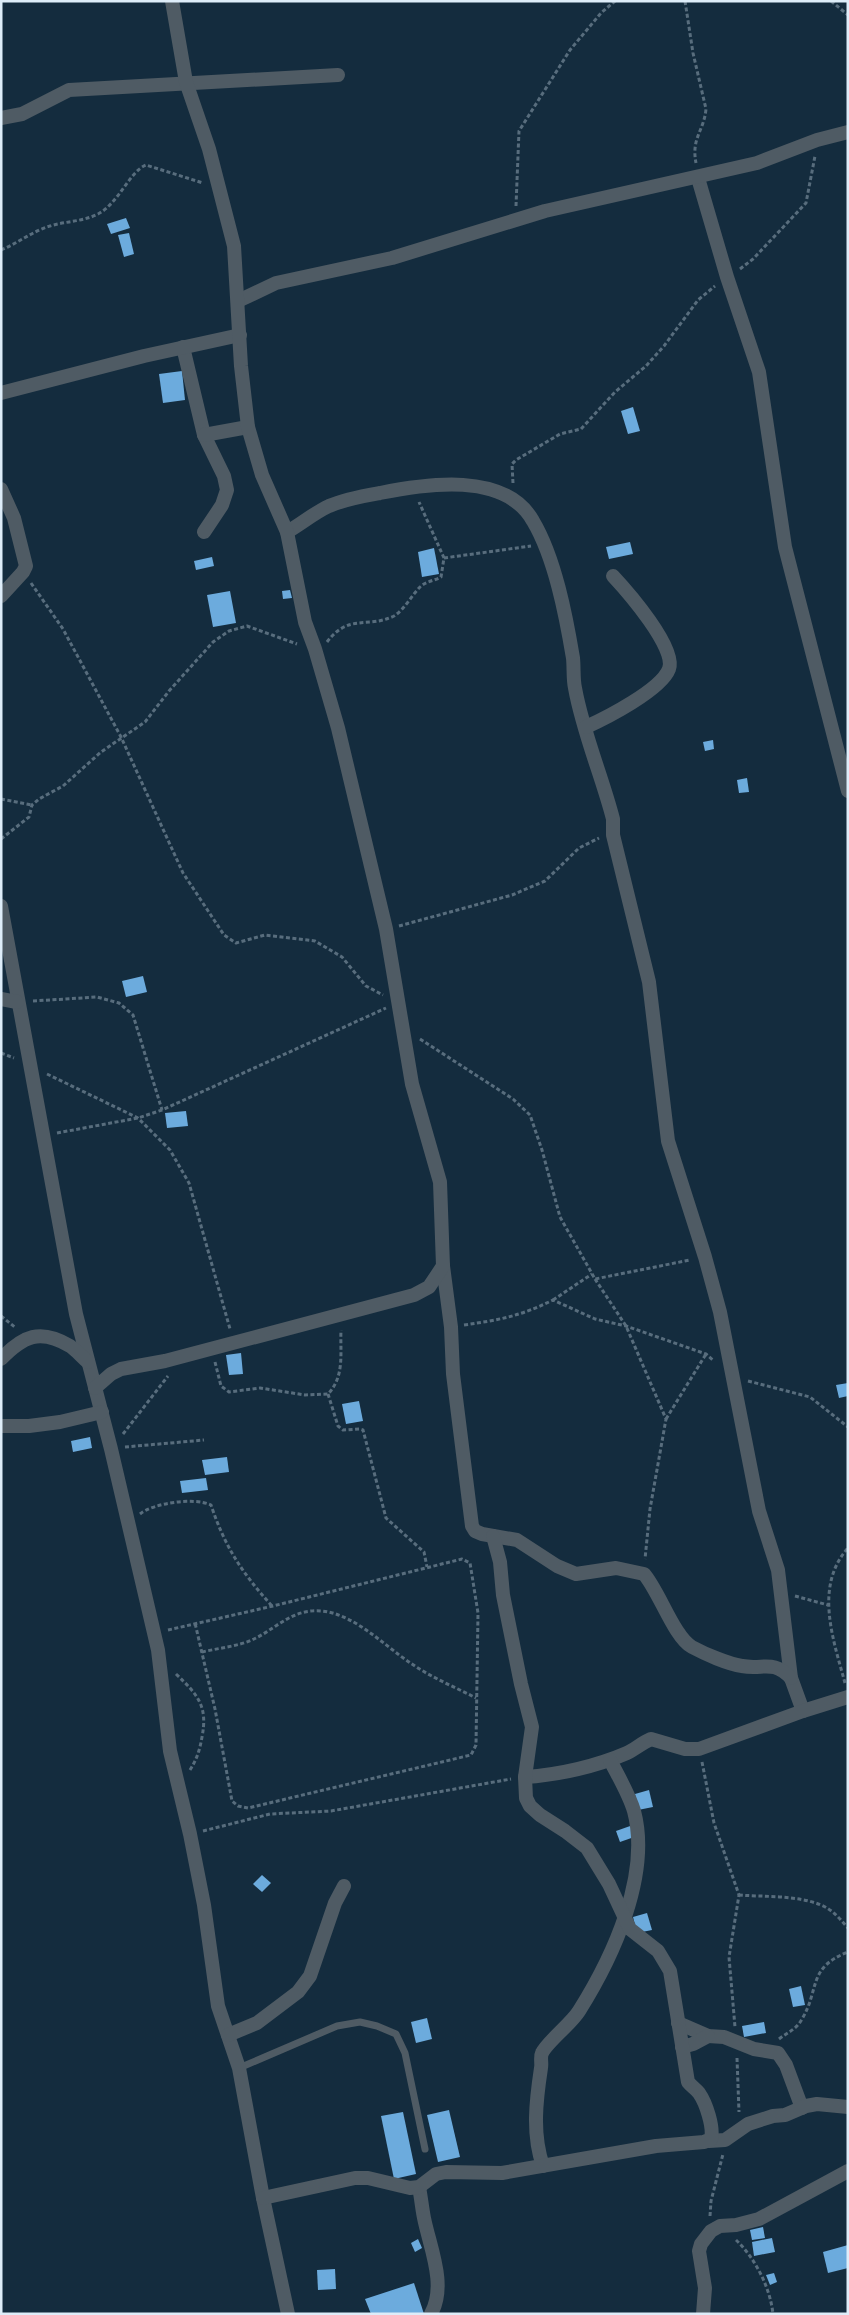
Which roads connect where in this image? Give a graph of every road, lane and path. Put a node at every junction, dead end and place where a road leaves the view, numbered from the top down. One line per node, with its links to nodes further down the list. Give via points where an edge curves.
1 (172, 1): 7 (street)
2 (614, 1): 13 (path, via 570,50 520,131)
3 (685, 1): 11 (path, via 706,109 694,142)
4 (831, 1): 5 (path)
5 (848, 15)
6 (338, 75): 7 (street, via 244,82)
7 (186, 82): 8 (street, via 69,90 22,114); 12 (street)
8 (1, 118)
9 (848, 132): 10 (street)
10 (817, 140): 11 (street, via 757,164); 15 (path, via 806,203 753,259)
11 (698, 178): 13 (street); 15 (street)
12 (219, 189): 14 (path, via 146,166 140,168 114,202 100,214 81,221 47,226); 16 (street, via 234,246)
13 (515, 220): 16 (street, via 392,258 276,283)
14 (1, 250)
15 (727, 276): 24 (path, via 698,300 646,366 615,392 581,429 560,434 512,464 514,485); 35 (street, via 759,372 785,547)
16 (238, 301): 17 (street)
17 (240, 335): 18 (street); 20 (street)
18 (183, 347): 19 (street); 21 (street)
19 (1, 393)
20 (248, 427): 21 (street); 26 (street, via 262,475)
21 (204, 435): 25 (street, via 224,476 227,490 222,505)
22 (412, 488): 24 (street, via 454,484 479,487); 26 (street, via 328,506); 28 (path)
23 (1, 489): 29 (street, via 26,558)
24 (510, 498): 27 (street, via 533,520)
25 (204, 532)
26 (287, 532): 32 (street, via 300,605)
27 (544, 545): 28 (path); 33 (street, via 560,600 573,659 575,688)
28 (444, 558): 32 (path, via 441,577 420,587 394,615 351,623 341,628 324,646)
29 (24, 572): 31 (street); 34 (path, via 63,629)
30 (613, 576): 33 (street, via 634,600 665,646 670,668 662,679 614,714)
31 (1, 596)
32 (315, 649): 34 (path, via 247,626 229,631 213,642 146,722); 41 (street, via 338,728)
33 (586, 727): 38 (street, via 613,819)
34 (121, 737): 37 (path, via 63,786); 44 (path, via 183,873 224,935 236,943 265,935 315,941 342,957 366,986)
35 (848, 791)
36 (1, 799): 37 (path)
37 (32, 805): 39 (path, via 29,817)
38 (613, 835): 41 (path, via 598,838 579,848 545,882 512,895); 50 (street, via 649,982 668,1141)
39 (1, 839)
40 (1, 906): 43 (street)
41 (386, 929): 44 (street)
42 (1, 999): 43 (street)
43 (17, 1002): 46 (street); 47 (path, via 97,998 119,1003 133,1015)
44 (397, 1003): 45 (street); 47 (path)
45 (400, 1025): 51 (street, via 412,1084 440,1182); 52 (path, via 513,1099 530,1115 560,1217)
46 (29, 1065): 48 (path); 49 (street)
47 (162, 1110): 48 (path)
48 (138, 1118): 49 (path); 62 (path, via 170,1150 189,1183)
49 (43, 1135): 67 (street)
50 (705, 1256): 53 (path); 68 (street)
51 (444, 1266): 54 (street); 56 (street)
52 (592, 1274): 53 (path); 55 (path)
53 (595, 1279): 59 (path)
54 (424, 1290): 56 (street); 57 (street)
55 (553, 1300): 59 (path, via 595,1319); 60 (path, via 511,1318)
56 (449, 1302): 60 (street)
57 (342, 1314): 62 (street); 70 (path, via 340,1376)
58 (1, 1316): 61 (path)
59 (626, 1326): 64 (path); 72 (path)
60 (451, 1327): 78 (street, via 453,1374 472,1526 475,1531)
61 (27, 1337): 66 (street); 67 (street, via 54,1339 71,1347)
62 (234, 1341): 63 (street)
63 (211, 1349): 65 (street); 70 (path, via 221,1386 229,1392 260,1388 305,1395)
64 (706, 1354): 68 (path); 72 (path)
65 (182, 1356): 69 (street, via 122,1369); 76 (path)
66 (1, 1359)
67 (88, 1362): 69 (street)
68 (731, 1376): 74 (path, via 810,1397); 82 (street, via 758,1511 778,1570)
69 (95, 1388): 71 (street)
70 (328, 1394): 80 (path, via 338,1426 343,1430 363,1430 386,1518 424,1552)
71 (102, 1412): 73 (street, via 60,1422); 76 (street)
72 (666, 1419): 81 (path, via 650,1509)
73 (1, 1426)
74 (848, 1427)
75 (204, 1440): 76 (path)
76 (112, 1448): 77 (street)
77 (128, 1525): 84 (path, via 148,1508 189,1501 211,1505 232,1555); 86 (street)
78 (493, 1536): 81 (street, via 517,1540 557,1566 576,1574 616,1568); 95 (street, via 532,1727)
79 (848, 1548): 83 (path, via 839,1558 831,1576)
80 (427, 1567): 84 (path); 91 (path, via 462,1559 470,1563 478,1613)
81 (644, 1574): 89 (street, via 686,1643 732,1664 752,1668 771,1665)
82 (782, 1593): 83 (path); 89 (street)
83 (828, 1605): 90 (path)
84 (273, 1606): 85 (path)
85 (196, 1623): 86 (path); 87 (path)
86 (154, 1633): 96 (street)
87 (202, 1652): 91 (path, via 253,1640 294,1616 318,1610 338,1614 413,1665); 91 (path, via 232,1801 248,1808 471,1755 476,1745)
88 (173, 1672): 96 (path, via 200,1700 205,1715 199,1753)
89 (791, 1678): 92 (street)
90 (847, 1692): 92 (street)
91 (476, 1698)
92 (803, 1711): 93 (street)
93 (699, 1749): 94 (street, via 651,1739); 99 (path, via 714,1823)
94 (610, 1760): 95 (street); 100 (street, via 634,1810 639,1842 636,1871)
95 (525, 1777): 97 (path, via 330,1811 270,1814); 100 (street, via 526,1798 530,1806 587,1848 609,1884)
96 (178, 1786): 97 (street)
97 (190, 1834): 104 (street, via 204,1905 215,1991)
98 (344, 1886): 104 (street, via 310,1976 298,1992 257,2023)
99 (738, 1895): 101 (path, via 821,1905 836,1914); 106 (path, via 729,1957)
100 (624, 1918): 103 (street, via 630,1929 658,1950 665,1961 670,1971); 115 (street, via 590,1994 575,2017 542,2053 536,2102 537,2137)
101 (848, 1928)
102 (848, 1952): 108 (path, via 820,1969 802,2020 777,2041)
103 (678, 2023): 105 (street); 107 (street)
104 (228, 2035): 109 (street)
105 (708, 2036): 106 (street); 107 (street)
106 (735, 2041): 108 (street, via 754,2050); 112 (path)
107 (682, 2046): 113 (street, via 688,2082 699,2092 712,2132)
108 (774, 2052): 111 (street, via 786,2065)
109 (240, 2068): 114 (lane, via 337,2026 360,2022 396,2034 406,2053); 118 (street)
110 (848, 2107): 111 (street, via 818,2104)
111 (802, 2108): 112 (street, via 785,2115 759,2119)
112 (737, 2130): 113 (street, via 725,2140); 119 (path, via 720,2160 709,2209 713,2222)
113 (709, 2141): 115 (street, via 656,2146)
114 (425, 2149)
115 (543, 2166): 117 (street, via 502,2173 446,2172 436,2174)
116 (848, 2171): 119 (street, via 759,2219)
117 (419, 2187): 118 (street, via 355,2178); 121 (street, via 437,2289 436,2304)
118 (263, 2198): 120 (street)
119 (720, 2226): 122 (street, via 706,2236 699,2251 705,2288); 123 (path, via 744,2247 768,2288)
120 (288, 2314)
121 (431, 2314)
122 (703, 2314)
123 (773, 2314)

